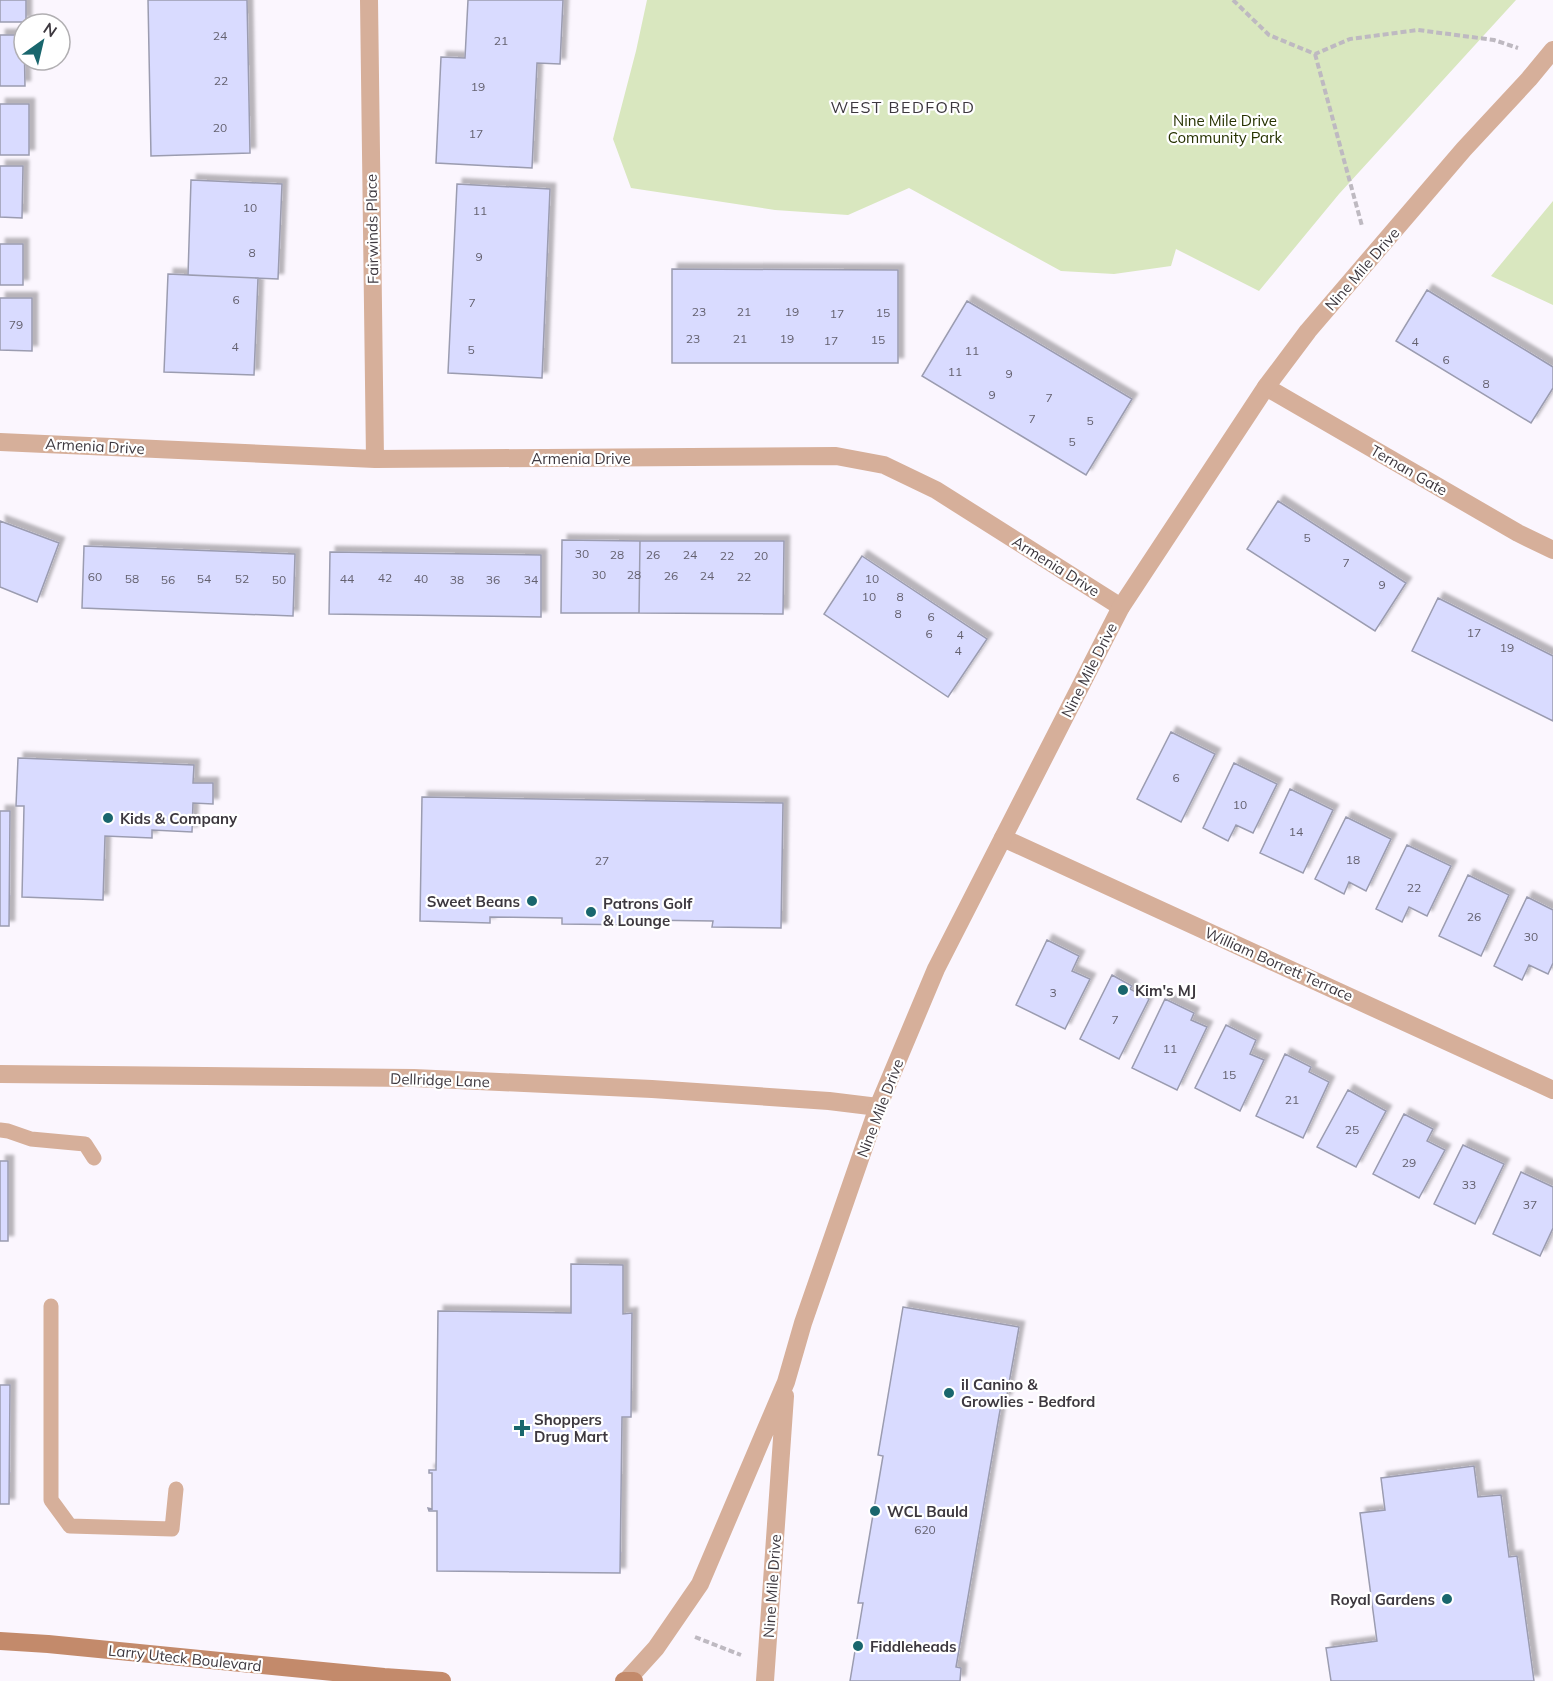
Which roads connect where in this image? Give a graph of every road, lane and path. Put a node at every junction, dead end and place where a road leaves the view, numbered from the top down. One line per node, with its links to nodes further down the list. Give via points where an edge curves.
1 (369, 0): 8 (street, Fairwinds Place)
2 (1233, 0): 3 (path, via 1269,34)
3 (1315, 54): 4 (path, via 1350,39 1418,30 1494,40); 5 (path)
4 (1550, 54): 5 (street, Nine Mile Drive)
5 (1370, 258): 6 (street, Nine Mile Drive)
6 (1266, 387): 9 (street, Ternan Gate); 10 (street, Nine Mile Drive)
7 (0, 442): 8 (street, Armenia Drive)
8 (375, 459): 10 (street, Armenia Drive, via 836,456 885,465 936,490)
9 (1553, 550)
10 (1121, 607): 11 (street, Nine Mile Drive)
11 (1004, 838): 13 (street, William Borrett Terrace); 14 (street, Nine Mile Drive, via 936,969)
12 (0, 1074): 14 (street, Dellridge Lane, via 414,1078 652,1089)
13 (1553, 1090)
14 (878, 1107): 18 (street, Nine Mile Drive)
15 (0, 1130): 16 (lane, via 32,1139 85,1144)
16 (94, 1158)
17 (51, 1306): 19 (lane, via 51,1500 70,1526 172,1529)
18 (786, 1382): 24 (street, Nine Mile Drive, via 700,1584 657,1648); 26 (street, Nine Mile Drive)
19 (176, 1489)
20 (694, 1637): 22 (path)
21 (0, 1641): 23 (main road, Larry Uteck Boulevard)
22 (747, 1657)
23 (442, 1681)
24 (626, 1681): 25 (main road)
25 (634, 1681)
26 (765, 1681)

